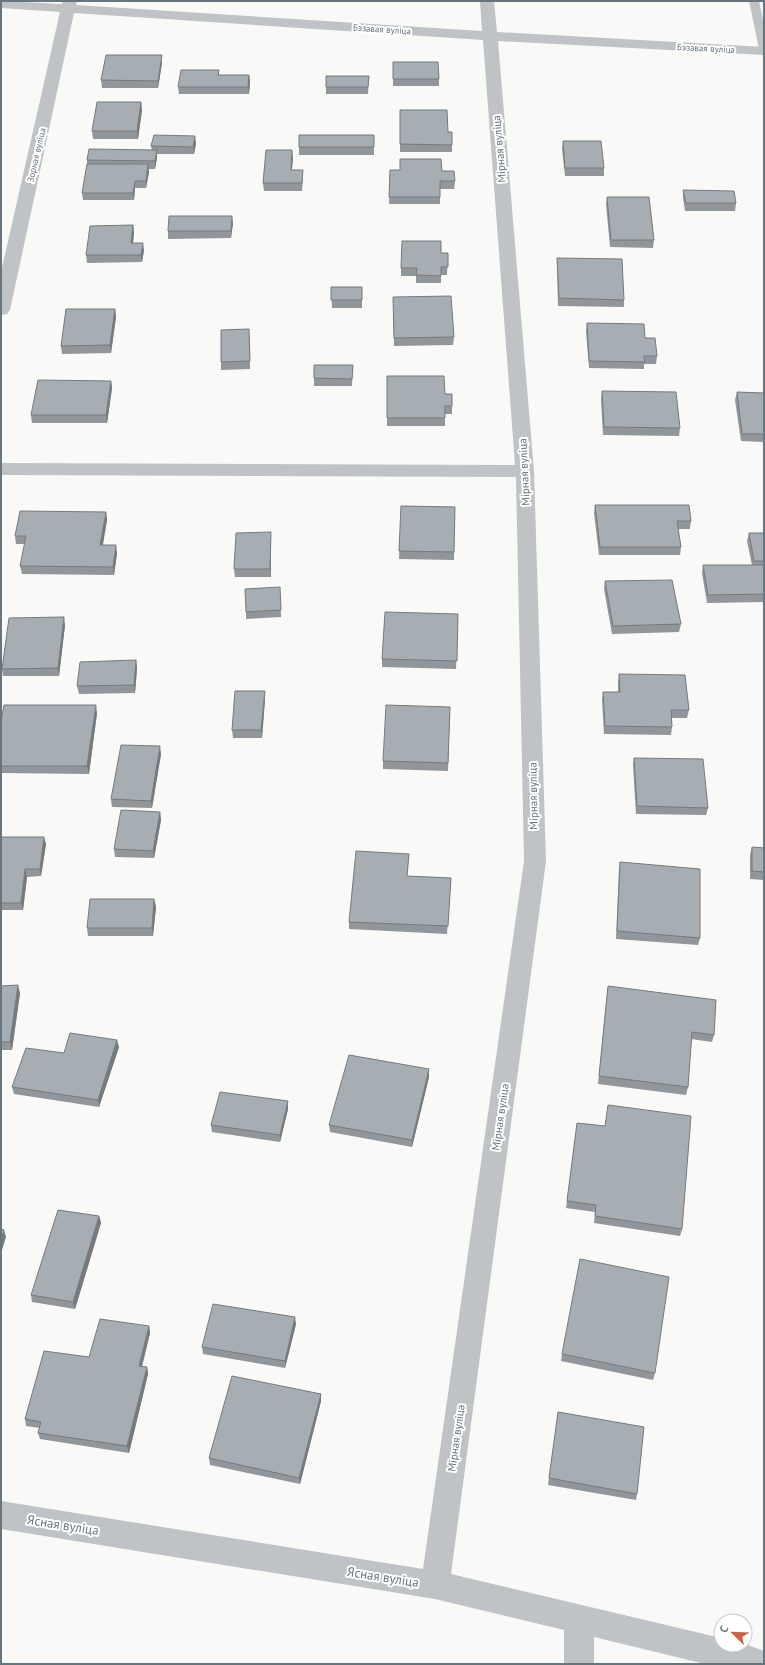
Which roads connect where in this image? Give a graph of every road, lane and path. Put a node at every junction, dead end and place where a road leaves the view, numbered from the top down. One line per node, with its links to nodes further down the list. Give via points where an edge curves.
1 (487, 1): 5 (street, Мірная вуліца)
2 (754, 1): 6 (lane)
3 (1, 4): 4 (street, Бэзавая вуліца)
4 (69, 4): 5 (street, Бэзавая вуліца); 7 (street, Зорная вуліца)
5 (490, 36): 6 (street, Бэзавая вуліца); 9 (street, Мірная вуліца)
6 (764, 50)
7 (1, 310)
8 (1, 469): 9 (street)
9 (525, 471): 11 (street, Мірная вуліца, via 535,861)
10 (1, 1515): 11 (street, Ясная вуліца)
11 (435, 1585): 12 (street, Ясная вуліца)
12 (579, 1619): 13 (street); 14 (street, Ясная вуліца, via 738,1656)
13 (579, 1664)
14 (760, 1664)

